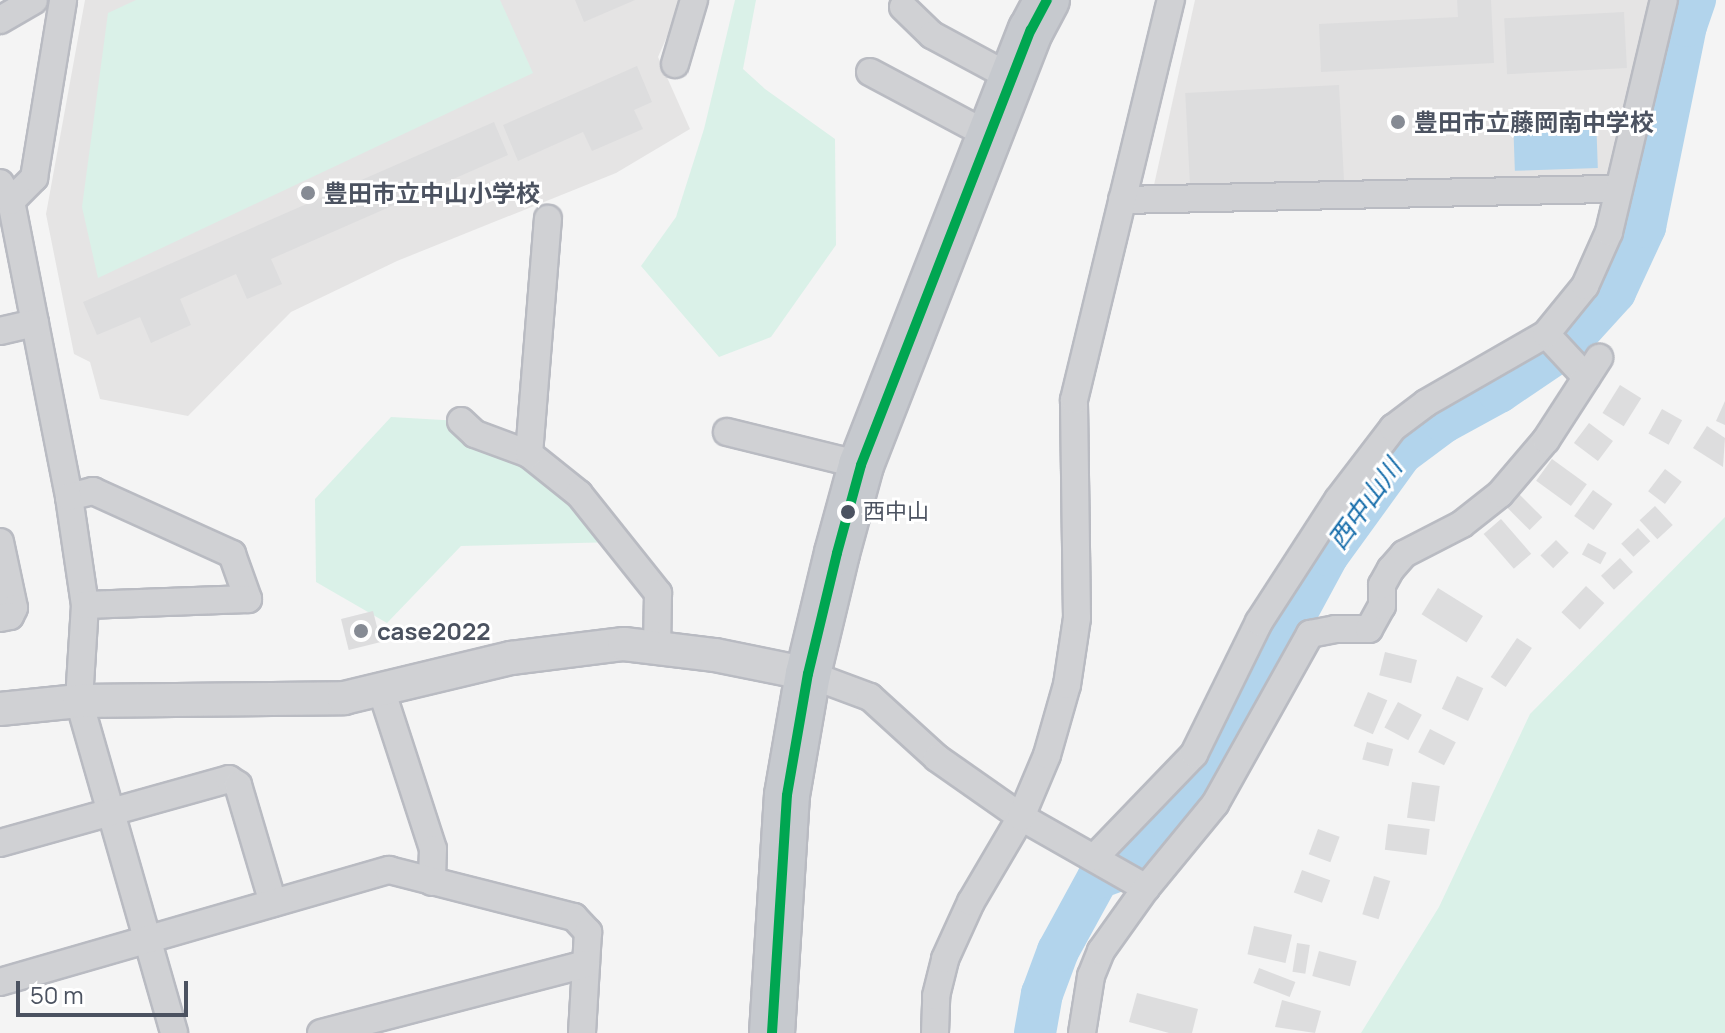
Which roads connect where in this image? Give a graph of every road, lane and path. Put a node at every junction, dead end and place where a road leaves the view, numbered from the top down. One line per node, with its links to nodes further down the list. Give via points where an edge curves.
1 (34, 0): 8 (street)
2 (63, 0): 14 (street, via 34,178)
3 (694, 0): 9 (street)
4 (1047, 0): 11 (highway)
5 (1171, 0): 15 (street)
6 (1664, 0): 13 (street)
7 (903, 7): 11 (street, via 932,35)
8 (0, 20)
9 (675, 64)
10 (870, 72): 12 (street)
11 (1012, 78): 12 (highway)
12 (990, 136): 23 (highway)
13 (1617, 189): 15 (street); 19 (street, via 1609,232 1585,286)
14 (6, 192): 17 (street)
15 (1122, 200): 34 (street, via 1074,400 1077,618 1067,685 1047,755)
16 (548, 219): 22 (street)
17 (35, 323): 18 (street); 24 (street)
18 (0, 331)
19 (1549, 337): 36 (street, via 1426,403 1393,428 1338,500 1259,622 1194,754); 38 (street, via 1588,368 1546,440 1500,494 1462,524 1404,554 1382,585 1382,606 1369,629 1310,634 1215,804)
20 (461, 421): 22 (street, via 475,434)
21 (727, 432): 23 (street)
22 (529, 454): 28 (street, via 579,494 658,593)
23 (861, 465): 29 (highway)
24 (69, 497): 26 (street); 26 (street, via 93,491 232,554 248,599)
25 (0, 542): 27 (street, via 14,608 10,616)
26 (85, 605): 31 (street)
27 (0, 618)
28 (657, 648): 29 (street); 30 (street, via 624,644 511,658)
29 (808, 674): 34 (street, via 870,697 937,758); 46 (highway, via 787,795)
30 (381, 689): 31 (street, via 344,698); 37 (street, via 433,849)
31 (79, 701): 32 (street); 33 (street)
32 (0, 709)
33 (109, 812): 35 (street); 39 (street, via 229,779 238,785); 40 (street)
34 (1021, 817): 36 (street); 47 (street, via 945,959)
35 (0, 843)
36 (1100, 861): 38 (street)
37 (432, 882): 39 (street, via 389,870); 41 (street, via 574,917 588,932)
38 (1146, 888): 48 (street, via 1101,951 1091,976)
39 (273, 903): 40 (street)
40 (148, 942): 42 (street); 43 (street)
41 (586, 964): 44 (street); 45 (street)
42 (0, 982)
43 (174, 1033)
44 (321, 1033)
45 (582, 1033)
46 (772, 1033)
47 (935, 1033)
48 (1082, 1033)

